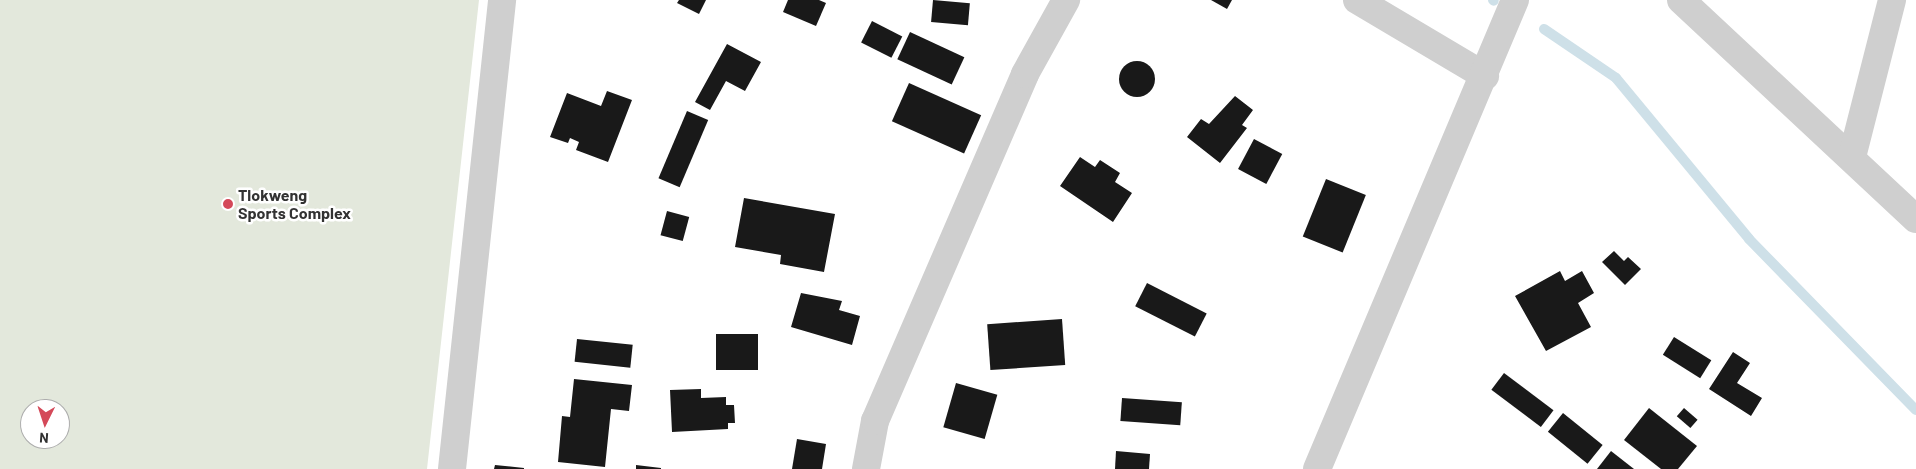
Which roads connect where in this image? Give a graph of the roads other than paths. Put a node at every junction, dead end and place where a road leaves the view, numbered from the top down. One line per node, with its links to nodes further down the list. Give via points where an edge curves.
1 (502, 0): 10 (street)
2 (1066, 0): 11 (street, via 1025,74 875,421)
3 (1357, 0): 7 (street)
4 (1515, 0): 7 (street)
5 (1682, 0): 8 (street)
6 (1892, 0): 8 (street)
7 (1485, 76): 12 (street)
8 (1852, 157): 9 (street)
9 (1916, 219)
10 (452, 469)
11 (866, 469)
12 (1317, 469)

